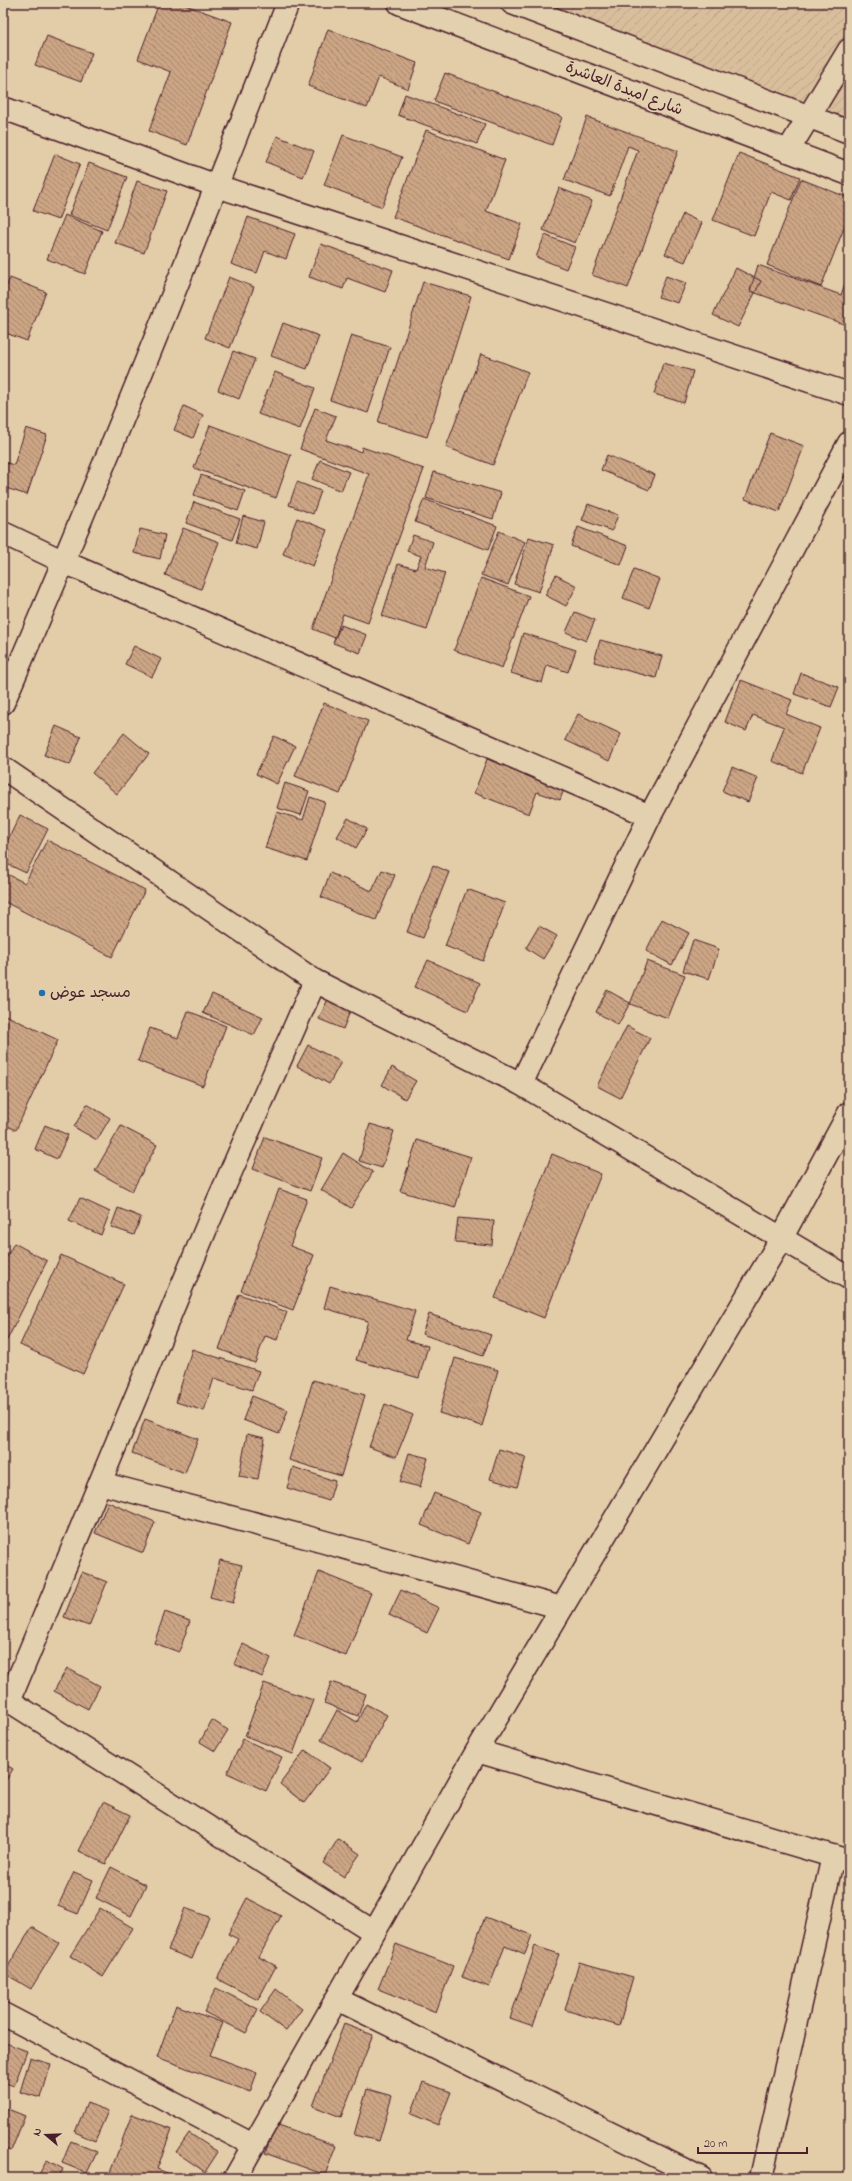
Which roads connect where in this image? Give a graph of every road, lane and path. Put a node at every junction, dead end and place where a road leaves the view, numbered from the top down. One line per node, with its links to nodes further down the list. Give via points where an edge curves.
1 (288, 3): 10 (street)
2 (399, 3): 8 (street, شارع امبدة العاشرة)
3 (512, 3): 6 (street)
4 (849, 50): 6 (street)
5 (3, 108): 10 (street)
6 (809, 117): 7 (street); 8 (street)
7 (849, 132)
8 (788, 151): 9 (street, شارع امبدة العاشرة)
9 (849, 174)
10 (218, 186): 11 (street); 14 (street)
11 (849, 394)
12 (849, 443): 17 (street)
13 (3, 533): 14 (street)
14 (64, 562): 15 (street); 17 (street)
15 (3, 703)
16 (3, 768): 18 (street)
17 (650, 816): 19 (street)
18 (315, 981): 19 (street); 23 (street, via 210,1220)
19 (521, 1084): 21 (street)
20 (849, 1113): 21 (street)
21 (781, 1239): 22 (street); 24 (street)
22 (849, 1278)
23 (100, 1483): 24 (street); 25 (street)
24 (562, 1608): 26 (street)
25 (6, 1699): 28 (street)
26 (477, 1751): 27 (street); 28 (street)
27 (841, 1858): 34 (street)
28 (374, 1932): 29 (street)
29 (336, 1999): 31 (street); 33 (street)
30 (3, 2014): 31 (street)
31 (253, 2145): 32 (street)
32 (235, 2178)
33 (701, 2178)
34 (761, 2178)

